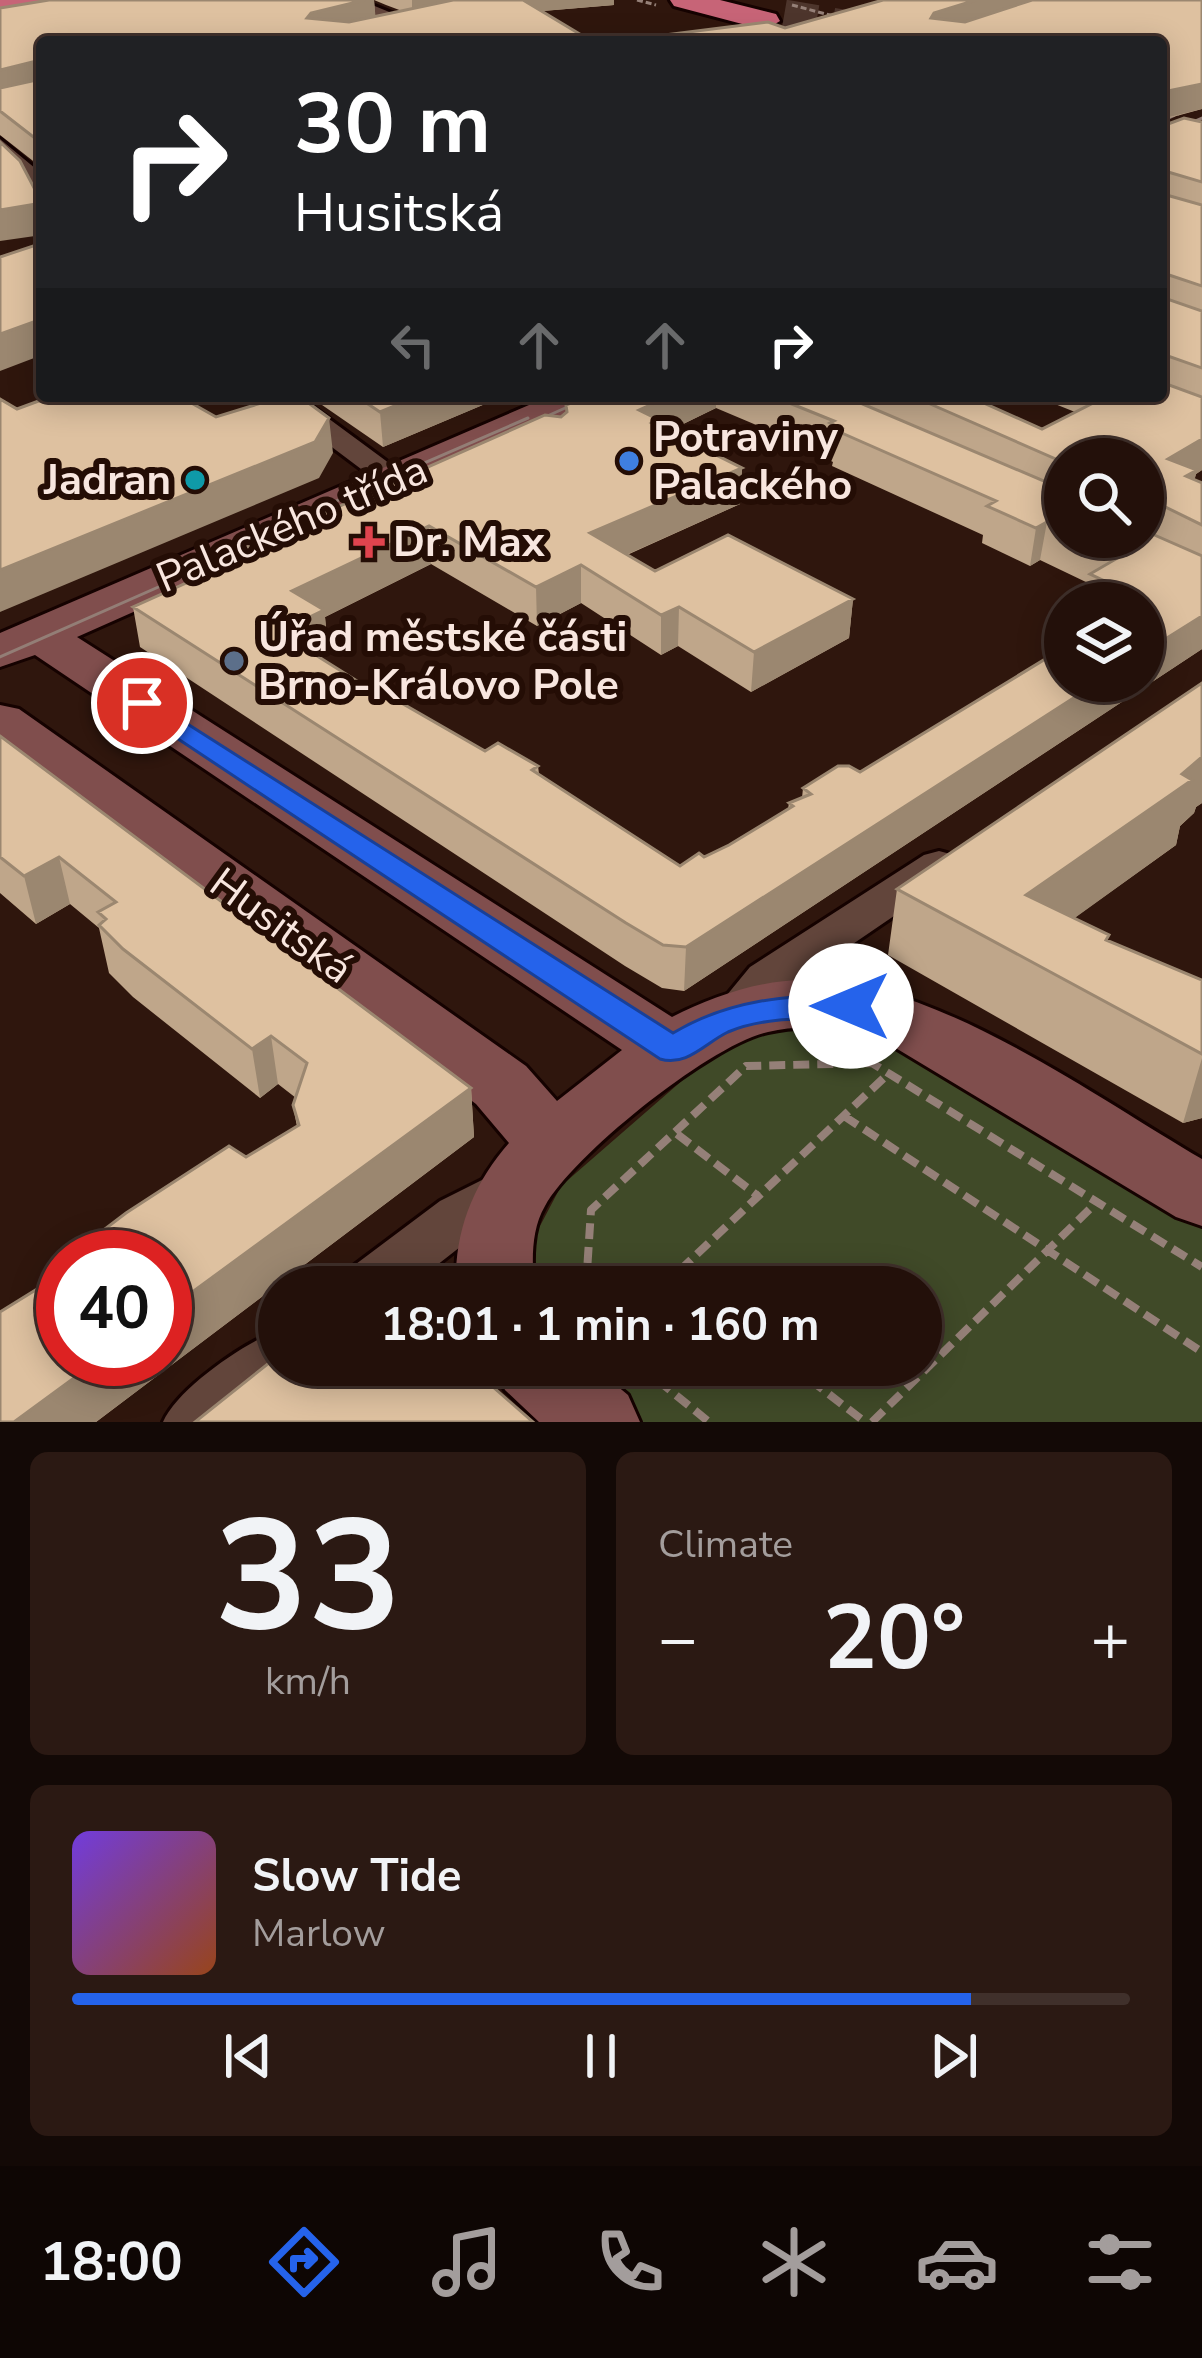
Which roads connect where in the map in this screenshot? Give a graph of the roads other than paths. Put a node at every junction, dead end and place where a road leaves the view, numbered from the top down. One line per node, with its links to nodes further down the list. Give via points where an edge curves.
1 (27, 0): 5 (highway)
2 (344, 0): 8 (street, via 422,22)
3 (685, 0): 4 (highway, via 780,14)
4 (722, 0)
5 (0, 6)
6 (65, 7): 7 (highway)
7 (0, 20)
8 (368, 33)
9 (0, 146): 10 (street)
10 (36, 181)
11 (287, 402): 13 (street)
12 (573, 402): 13 (street, Palackého třída)
13 (396, 480): 14 (street, Palackého třída)
14 (20, 643): 20 (street)
15 (0, 721): 21 (street, Husitská, via 501,1085)
16 (974, 842): 17 (street)
17 (809, 951): 18 (street, via 767,979); 19 (lane)
18 (732, 1018): 19 (street, via 801,1004); 20 (street)
19 (883, 1042): 22 (street, via 921,1027)
20 (672, 1050): 21 (street)
21 (533, 1163): 23 (street, via 459,1217); 24 (street, via 496,1234)
22 (1202, 1196)
23 (412, 1266)
24 (495, 1266)
25 (258, 1372): 27 (street)
26 (558, 1386): 28 (street)
27 (194, 1422)
28 (598, 1422)

